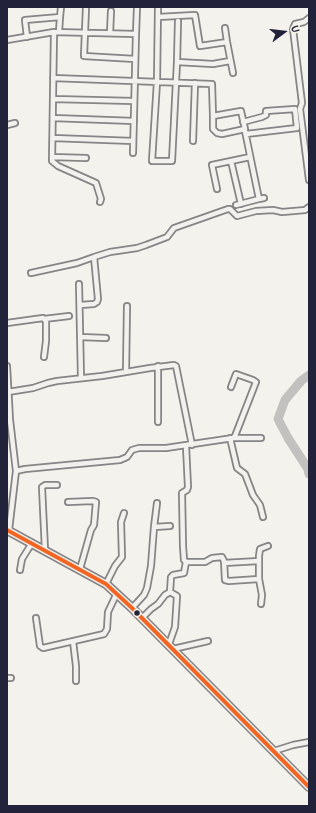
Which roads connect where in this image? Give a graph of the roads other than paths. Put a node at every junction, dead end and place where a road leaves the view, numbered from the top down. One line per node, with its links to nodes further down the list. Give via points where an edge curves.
1 (61, 7): 6 (street)
2 (86, 7): 12 (street)
3 (137, 7): 14 (street)
4 (158, 7): 7 (street)
5 (111, 11): 13 (street)
6 (60, 17): 11 (street); 15 (street, via 25,20)
7 (158, 17): 17 (street, via 195,15 200,46); 24 (street)
8 (309, 18): 44 (street, via 295,24 293,29)
9 (178, 21): 20 (street)
10 (225, 28): 17 (street)
11 (56, 32): 12 (street); 15 (street); 22 (street)
12 (84, 33): 13 (street); 18 (street, via 84,56)
13 (110, 33): 14 (street)
14 (136, 34): 18 (street)
15 (27, 36): 16 (street)
16 (7, 40)
17 (227, 42): 19 (street)
18 (135, 59): 23 (street)
19 (230, 61): 20 (street, via 213,64); 21 (street)
20 (177, 62): 25 (street)
21 (233, 73)
22 (53, 78): 23 (street); 27 (street)
23 (135, 80): 24 (street); 28 (street)
24 (157, 82): 25 (street); 25 (street, via 152,160 172,161)
25 (175, 83): 26 (street)
26 (194, 83): 29 (street, via 212,84); 38 (street)
27 (53, 99): 28 (street); 30 (street)
28 (134, 102): 31 (street)
29 (213, 116): 32 (street, via 242,111); 35 (street, via 213,130 217,133)
30 (53, 118): 31 (street); 36 (street)
31 (134, 121): 37 (street)
32 (243, 122): 35 (street); 35 (street, via 262,117 266,115 266,111 295,109 297,128)
33 (15, 123): 34 (street)
34 (7, 125)
35 (245, 132): 40 (street)
36 (53, 138): 37 (street); 41 (street)
37 (133, 141): 39 (street)
38 (193, 141)
39 (133, 153)
40 (250, 156): 43 (street); 47 (street, via 262,199)
41 (52, 157): 42 (street); 46 (street, via 52,161 58,166 96,184)
42 (86, 158)
43 (231, 161): 45 (street, via 212,165); 47 (street)
44 (309, 180)
45 (217, 189)
46 (100, 202)
47 (241, 204): 48 (street)
48 (236, 205)
49 (309, 207): 50 (street, via 294,212 256,211 236,216 228,209 174,228 167,238 137,248)
50 (94, 257): 51 (street); 53 (street, via 98,299 94,304)
51 (31, 273)
52 (79, 284): 53 (street)
53 (80, 305): 58 (street)
54 (127, 306): 63 (street)
55 (69, 316): 56 (street)
56 (44, 319): 57 (street); 60 (street)
57 (7, 323)
58 (80, 337): 59 (street); 64 (street)
59 (106, 338)
60 (44, 358)
61 (7, 366): 65 (street)
62 (158, 366): 63 (street); 68 (street); 71 (street, via 176,366)
63 (126, 372): 64 (street)
64 (81, 378): 67 (street)
65 (7, 387): 67 (street)
66 (231, 387): 69 (street, via 236,374 256,382)
67 (8, 392): 73 (street)
68 (158, 422)
69 (232, 438): 70 (street); 71 (street); 78 (street, via 237,468 245,474)
70 (261, 438)
71 (192, 445): 72 (street)
72 (186, 446): 73 (street, via 139,448 132,450 127,457 120,460); 86 (street, via 188,487 182,492 182,498)
73 (16, 471): 81 (street)
74 (57, 484): 84 (street, via 42,487)
75 (68, 502): 88 (street, via 96,502 94,525)
76 (156, 503): 80 (street)
77 (124, 513): 91 (street, via 122,557)
78 (263, 517)
79 (170, 526): 80 (street)
80 (154, 527): 95 (street, via 147,588)
81 (8, 530): 82 (main road)
82 (32, 542): 84 (main road); 89 (street, via 22,559)
83 (268, 546): 85 (street, via 260,549)
84 (45, 550): 88 (main road)
85 (258, 561): 87 (street); 90 (street)
86 (186, 562): 87 (street, via 205,562 222,557); 92 (street, via 184,573 172,576)
87 (224, 563): 90 (street, via 225,580)
88 (80, 569): 91 (main road)
89 (20, 570)
90 (259, 579): 94 (street)
91 (106, 584): 93 (main road)
92 (170, 592): 97 (street); 100 (street, via 177,596)
93 (117, 593): 95 (main road); 99 (street, via 108,612 107,629 102,634)
94 (261, 604)
95 (132, 608): 97 (main road)
96 (36, 618): 99 (street, via 41,647)
97 (142, 618): 100 (main road)
98 (208, 640): 100 (street)
99 (73, 641): 101 (street)
100 (171, 647): 103 (main road)
101 (76, 680)
102 (309, 742): 103 (street)
103 (274, 751): 104 (main road)
104 (309, 787)

